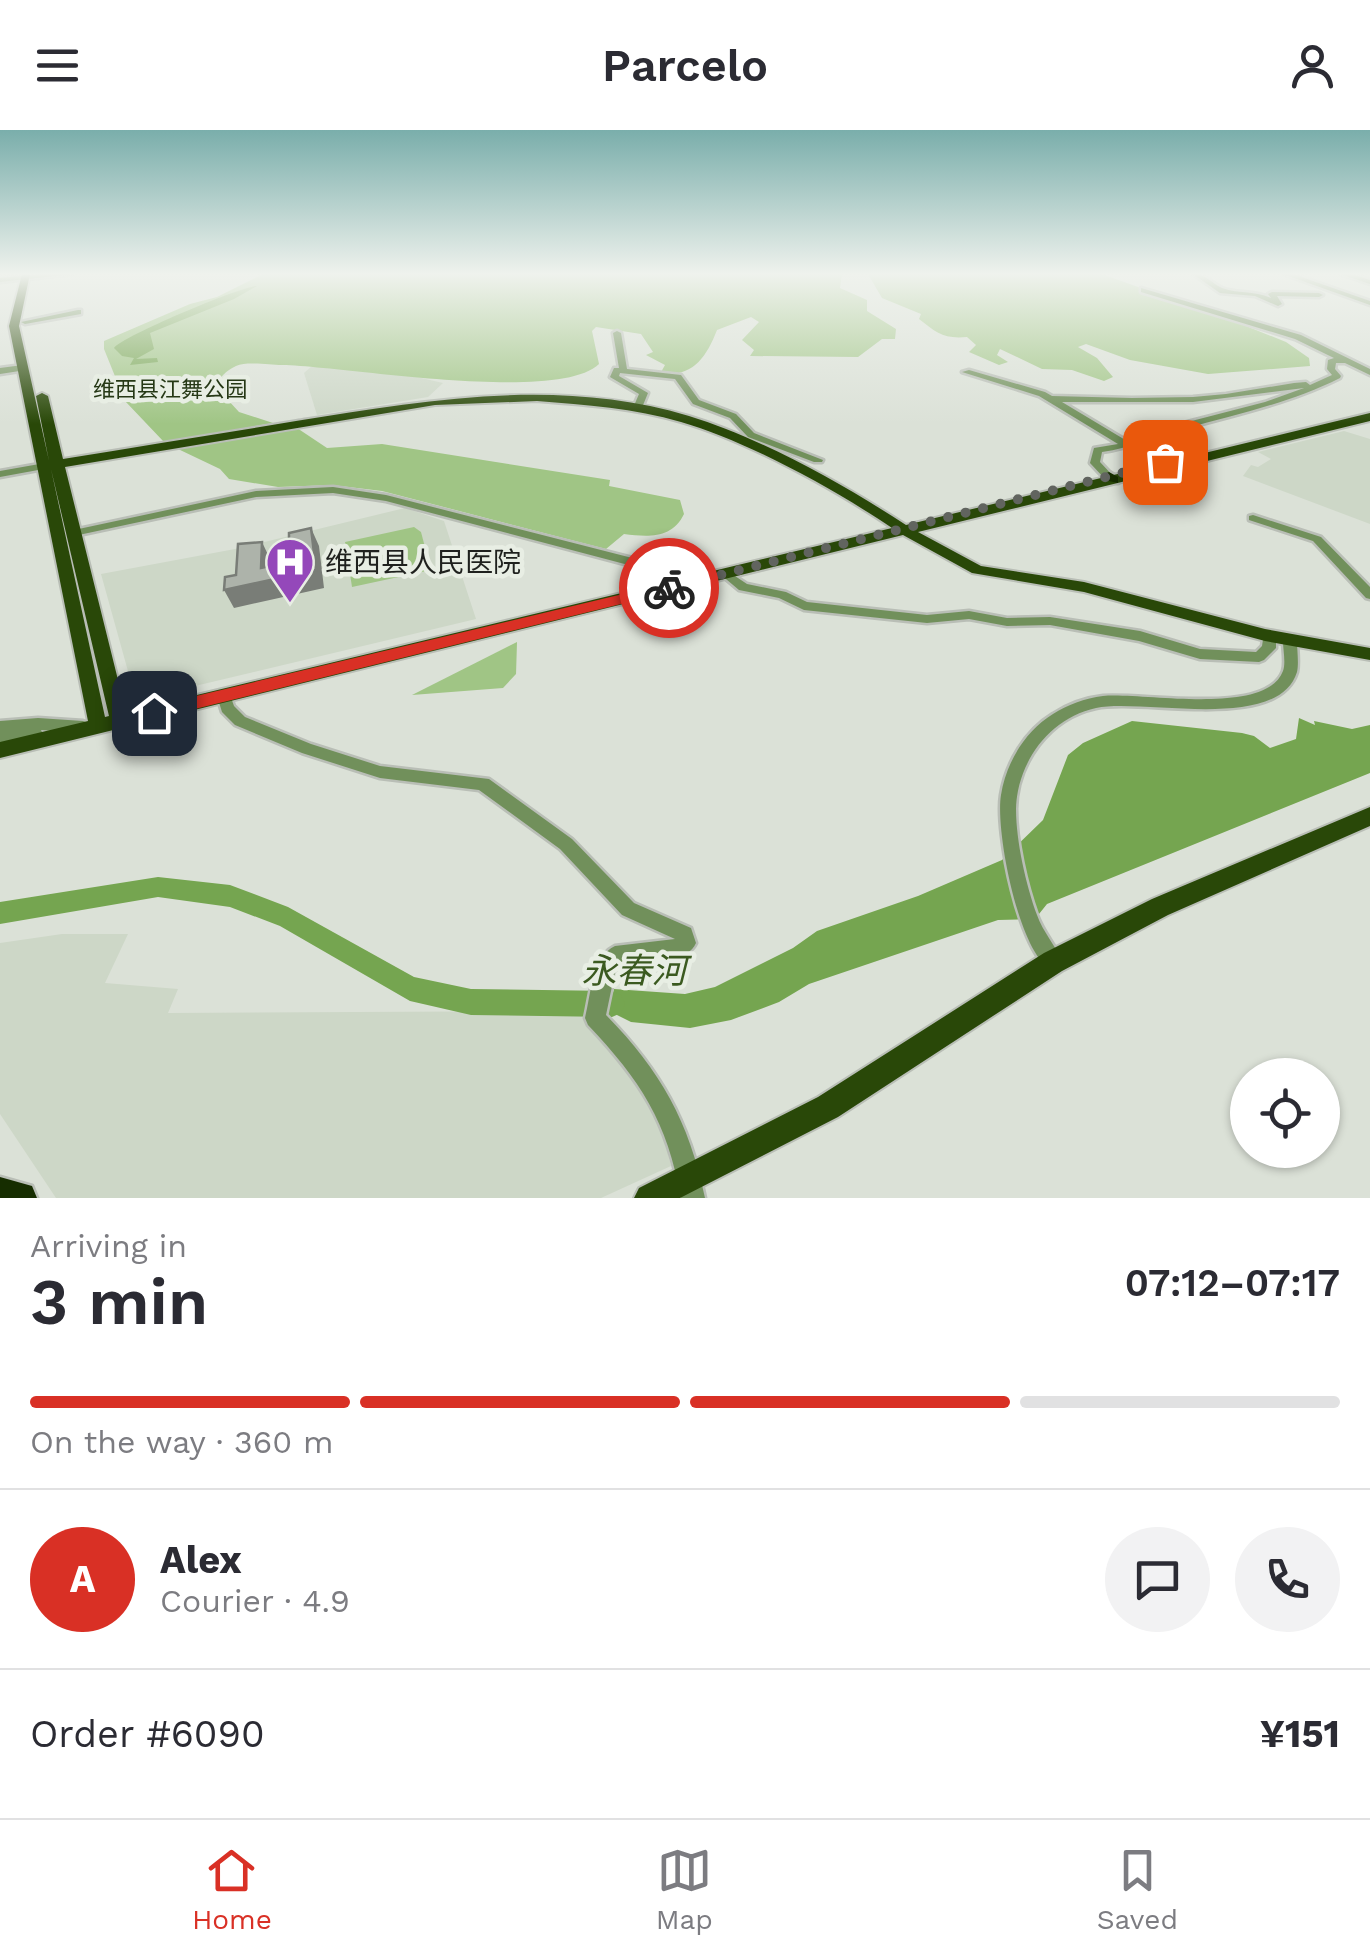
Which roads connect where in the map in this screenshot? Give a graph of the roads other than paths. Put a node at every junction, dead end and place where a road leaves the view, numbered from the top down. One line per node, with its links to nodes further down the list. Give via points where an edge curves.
1 (15, 324): 6 (main road)
2 (25, 324): 17 (main road)
3 (1255, 324): 5 (street)
4 (617, 334): 7 (street)
5 (1350, 361): 10 (street); 11 (street, via 1331,361 1337,376)
6 (23, 368): 8 (street); 17 (main road)
7 (623, 368): 13 (street, via 613,375 644,393); 16 (street, via 678,377 696,402 733,416 750,434)
8 (0, 371)
9 (966, 372): 12 (street)
10 (1370, 372)
11 (1316, 386): 12 (street, via 1283,384 1154,403); 15 (street)
12 (1049, 399): 15 (street)
13 (638, 408): 17 (main road, via 538,398 435,402); 21 (main road, via 749,442)
14 (1370, 415): 19 (main road)
15 (1128, 446): 19 (street, via 1095,451 1096,463)
16 (818, 460)
17 (52, 466): 18 (street); 22 (main road); 32 (main road)
18 (0, 470)
19 (1111, 479): 21 (main road)
20 (1253, 518): 25 (street, via 1317,539)
21 (906, 530): 23 (main road); 26 (main road, via 991,574 1105,592)
22 (74, 533): 24 (street, via 256,494 351,491 640,564); 30 (main road)
23 (726, 574): 24 (main road); 26 (street, via 743,587 804,606 927,619 1050,621 1200,654 1259,657 1269,648)
24 (680, 585): 29 (main road)
25 (1370, 594)
26 (1269, 636): 27 (main road)
27 (1290, 640): 28 (main road); 37 (street, via 1285,682 1252,703 1117,700 1058,716 1035,736 1006,799 1027,920)
28 (1370, 654)
29 (224, 696): 30 (main road); 38 (street, via 240,722 307,749 380,772 483,784 566,844 628,909 687,938 674,950 614,955 595,1018 633,1056 668,1108)
30 (118, 721): 32 (main road)
31 (0, 726): 33 (street)
32 (98, 726): 33 (street); 35 (main road)
33 (55, 727): 34 (street)
34 (0, 739)
35 (0, 750)
36 (1370, 816): 37 (main road)
37 (1052, 962): 38 (main road)
38 (691, 1189): 41 (main road)
39 (0, 1194): 40 (highway)
40 (20, 1198)
41 (649, 1198)

